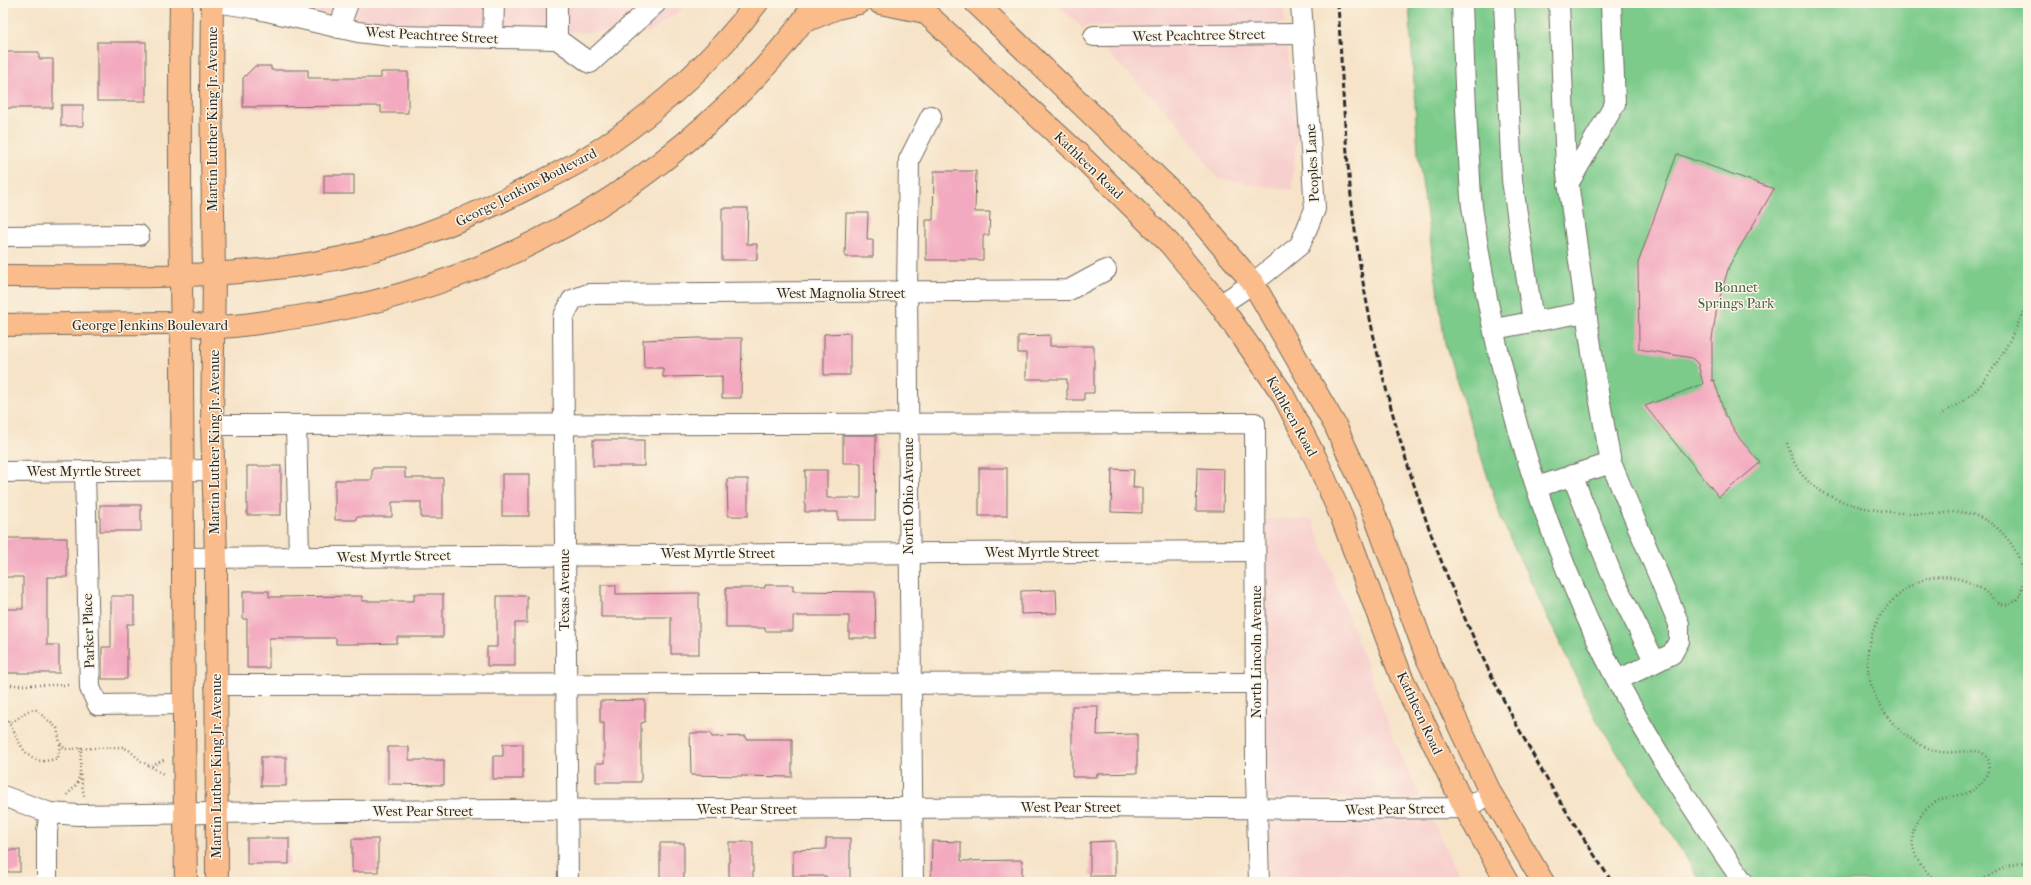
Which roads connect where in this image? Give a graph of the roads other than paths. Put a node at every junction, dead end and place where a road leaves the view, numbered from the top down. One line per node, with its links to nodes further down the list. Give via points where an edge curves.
1 (181, 3): 32 (main road, via 178,97)
2 (212, 3): 30 (main road, Martin Luther King Jr. Avenue)
3 (222, 3): 20 (street, West Peachtree Street)
4 (348, 3): 20 (street)
5 (494, 3): 23 (street)
6 (557, 3): 24 (street)
7 (656, 3): 24 (street, via 590,63)
8 (756, 3): 30 (main road, George Jenkins Boulevard, via 705,61 656,108 607,145 491,208 437,231 372,250 315,263)
9 (815, 3): 19 (main road, George Jenkins Boulevard)
10 (859, 3): 19 (main road, via 837,8)
11 (880, 3): 18 (main road)
12 (976, 3): 33 (main road, via 1192,212)
13 (1301, 3): 21 (street, Peoples Lane)
14 (1462, 3): 42 (street, via 1464,104 1472,203)
15 (1504, 3): 38 (street, via 1512,180)
16 (1559, 3): 26 (street)
17 (1611, 3): 26 (street, via 1615,104)
18 (920, 8): 36 (main road, Kathleen Road, via 1085,160 1170,244)
19 (803, 22): 41 (main road, George Jenkins Boulevard, via 732,102 684,144 630,187 570,225 515,253 459,277 394,298 332,312)
20 (339, 28): 23 (street, West Peachtree Street, via 392,36)
21 (1303, 34): 22 (street, West Peachtree Street); 33 (street, Peoples Lane, via 1315,209 1300,245)
22 (1094, 36)
23 (493, 38): 24 (street, West Peachtree Street)
24 (557, 40)
25 (930, 116): 34 (street, North Ohio Avenue, via 909,160)
26 (1568, 184): 37 (street)
27 (139, 235): 28 (street)
28 (3, 236)
29 (1106, 270): 34 (street, West Magnolia Street, via 1069,290)
30 (214, 274): 32 (main road, George Jenkins Boulevard); 41 (main road, Martin Luther King Jr. Avenue)
31 (3, 276): 32 (main road, George Jenkins Boulevard)
32 (182, 276): 39 (main road)
33 (1253, 283): 36 (street, Peoples Lane); 67 (main road, via 1335,425 1370,502 1428,660)
34 (907, 292): 35 (street, West Magnolia Street, via 588,294); 43 (street, North Ohio Avenue)
35 (572, 300): 44 (street, Texas Avenue, via 563,318)
36 (1220, 305): 70 (main road, Kathleen Road, via 1282,393 1316,459 1342,518 1401,676)
37 (1586, 312): 38 (street); 47 (street)
38 (1533, 321): 42 (street)
39 (182, 323): 40 (main road, George Jenkins Boulevard); 41 (main road, George Jenkins Boulevard); 51 (main road)
40 (3, 325)
41 (214, 327): 46 (main road, Martin Luther King Jr. Avenue)
42 (1494, 329): 53 (street)
43 (908, 423): 44 (street); 54 (street, North Lincoln Avenue, via 1255,423); 55 (street, North Ohio Avenue)
44 (563, 424): 45 (street); 56 (street, Texas Avenue)
45 (296, 425): 46 (street); 57 (street)
46 (212, 426): 48 (main road, Martin Luther King Jr. Avenue)
47 (1611, 463): 52 (street); 60 (street, via 1679,624 1679,641 1672,654)
48 (213, 470): 51 (street, West Myrtle Street); 59 (main road, Martin Luther King Jr. Avenue)
49 (85, 471): 50 (street, West Myrtle Street); 51 (street, West Myrtle Street); 66 (street, Parker Place, via 90,684 98,705)
50 (3, 472)
51 (182, 472): 58 (main road)
52 (1572, 475): 53 (street); 60 (street, via 1614,580)
53 (1537, 487): 61 (street, via 1549,524 1597,640)
54 (1255, 551): 55 (street, West Myrtle Street); 63 (street, North Lincoln Avenue)
55 (909, 552): 56 (street, West Myrtle Street); 62 (street, North Ohio Avenue)
56 (564, 554): 57 (street, West Myrtle Street); 64 (street, Texas Avenue)
57 (299, 557): 59 (street, West Myrtle Street)
58 (182, 558): 59 (street, West Myrtle Street); 66 (main road)
59 (216, 558): 65 (main road, Martin Luther King Jr. Avenue)
60 (1655, 662): 61 (street)
61 (1618, 680): 84 (street, via 1680,788)
62 (911, 683): 63 (street); 64 (street); 69 (street, North Ohio Avenue)
63 (1256, 683): 71 (street, North Lincoln Avenue)
64 (564, 684): 65 (street); 72 (street, Texas Avenue)
65 (216, 685): 74 (main road, Martin Luther King Jr. Avenue)
66 (183, 704): 75 (main road)
67 (1491, 794): 70 (street, West Pear Street); 83 (main road)
68 (3, 796): 73 (street, West Pear Street)
69 (913, 808): 71 (street, West Pear Street); 72 (street, West Pear Street); 80 (street, North Ohio Avenue)
70 (1465, 808): 71 (street, West Pear Street); 82 (main road, Kathleen Road)
71 (1258, 809): 81 (street, North Lincoln Avenue)
72 (567, 811): 74 (street, West Pear Street); 79 (street, Texas Avenue)
73 (50, 813): 75 (street, West Pear Street); 76 (street, via 47,831)
74 (215, 813): 75 (street, West Pear Street); 78 (main road, Martin Luther King Jr. Avenue)
75 (185, 814): 77 (main road)
76 (47, 882)
77 (186, 882)
78 (217, 882)
79 (568, 882)
80 (913, 882)
81 (1259, 882)
82 (1507, 882)
83 (1543, 882)
84 (1743, 882)

